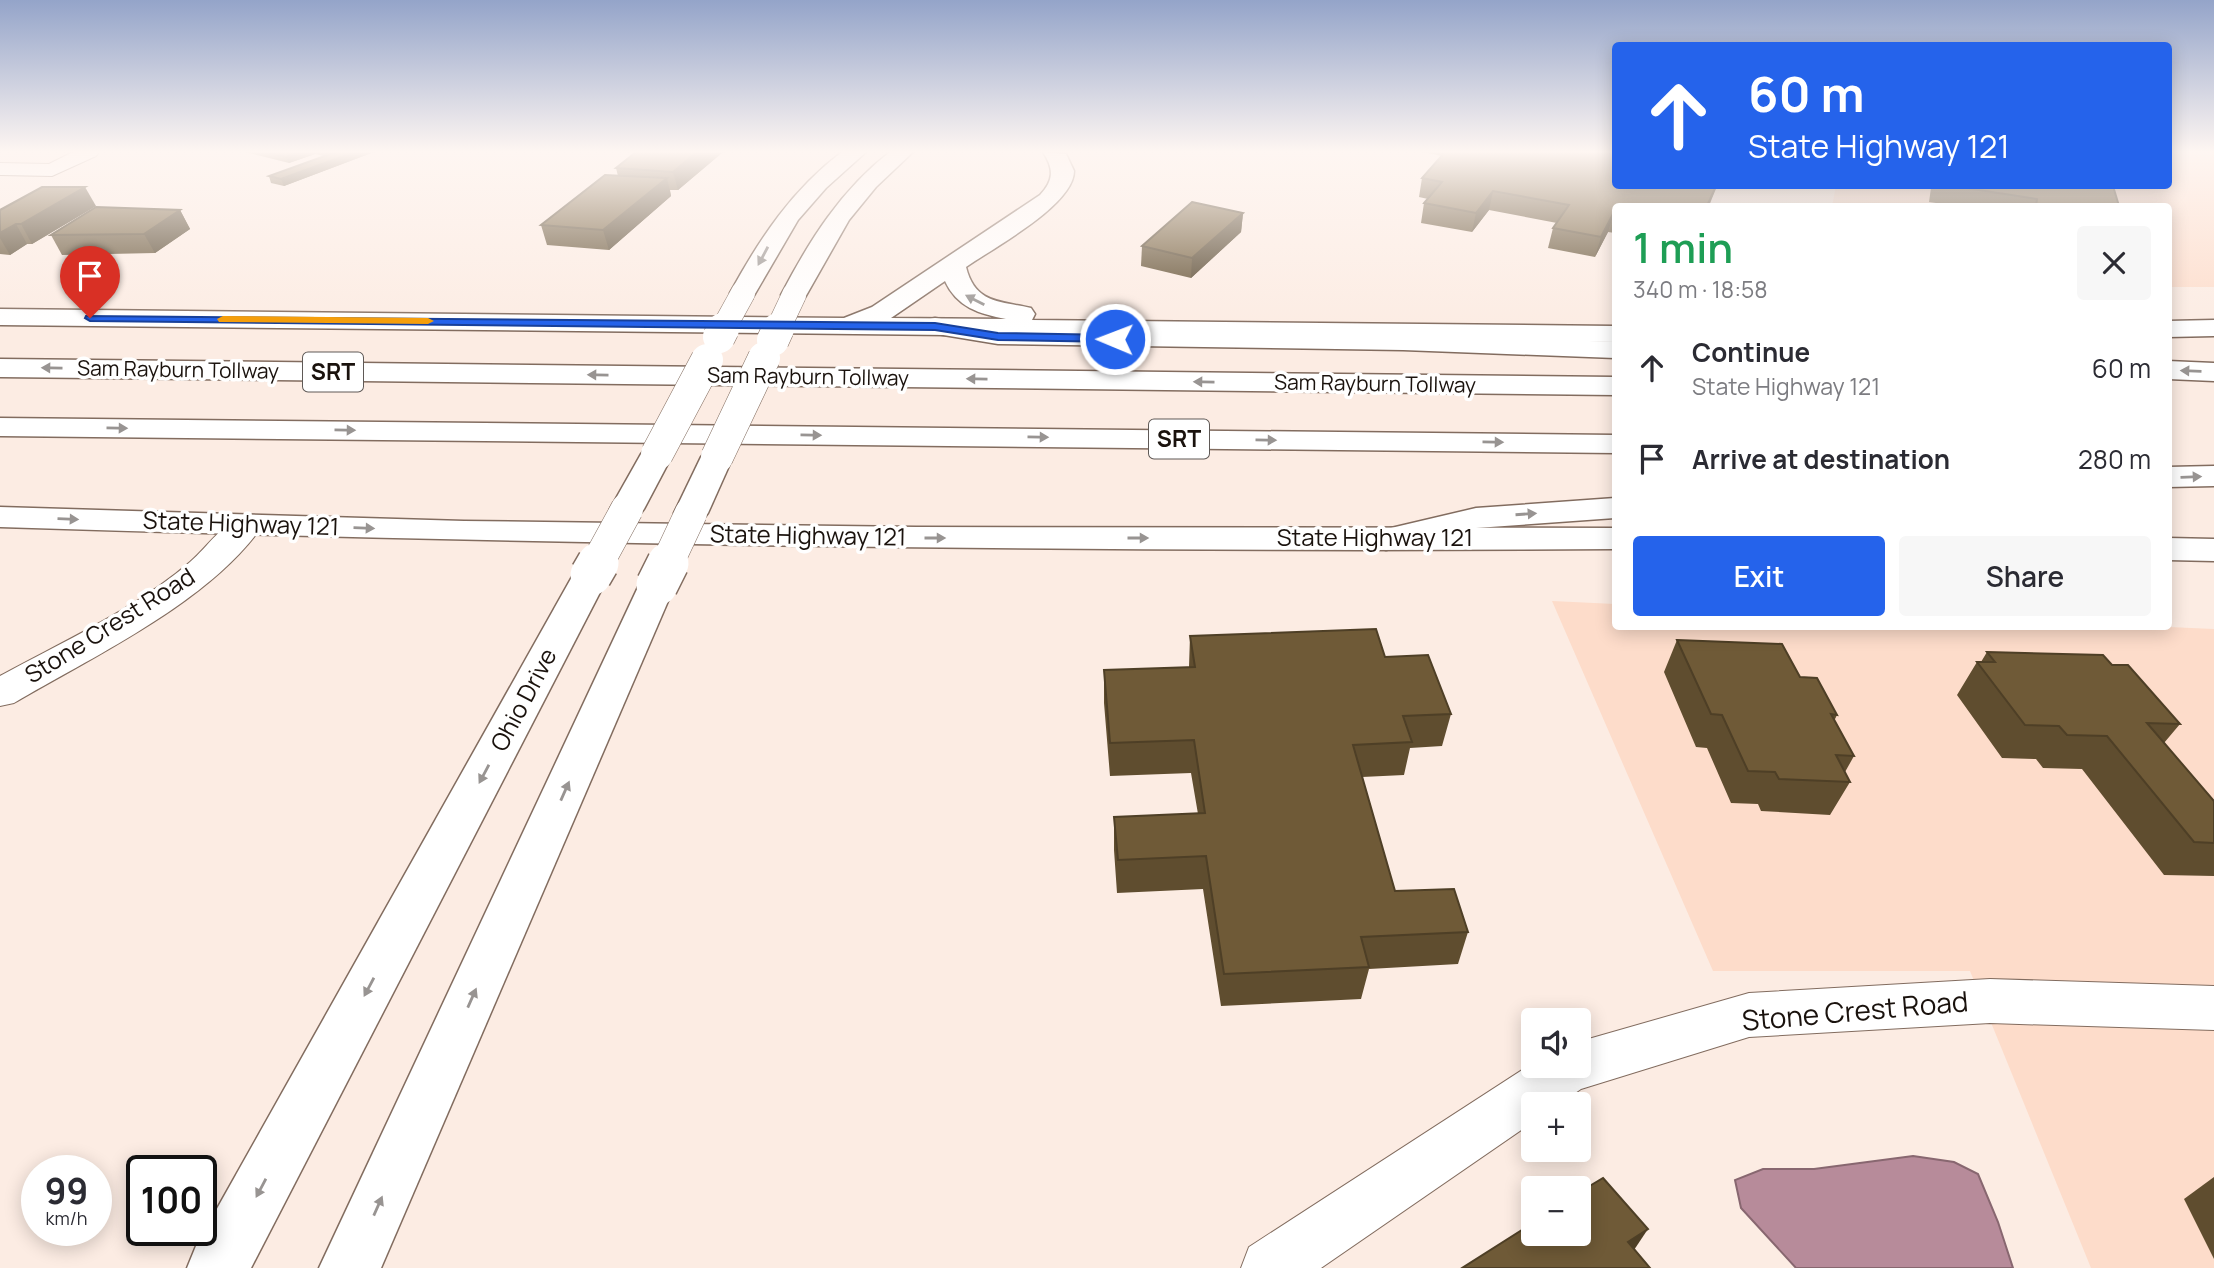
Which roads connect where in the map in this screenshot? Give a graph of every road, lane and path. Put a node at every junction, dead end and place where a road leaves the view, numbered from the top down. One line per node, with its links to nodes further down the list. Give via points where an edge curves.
1 (792, 211): 34 (main road, Ohio Drive, one-way to 34, bridge, via 743,293)
2 (843, 211): 35 (main road, one-way to 2, bridge, via 657,585 816,249)
3 (1031, 211): 4 (main road)
4 (953, 264): 7 (main road, via 881,313); 10 (main road, one-way to 4, via 1278,320 1039,317 1006,312 963,294)
5 (0, 317): 7 (main road)
6 (935, 326): 7 (main road); 10 (main road); 12 (main road, via 998,336)
7 (836, 327)
8 (2214, 328): 9 (main road)
9 (2172, 329)
10 (1382, 331): 11 (main road)
11 (1612, 334)
12 (1612, 350)
13 (0, 368): 16 (main road, Sam Rayburn Tollway / SRT, one-way to 13)
14 (2172, 370): 15 (main road, one-way to 14)
15 (2214, 372)
16 (1612, 386)
17 (2172, 393): 18 (main road)
18 (2214, 393)
19 (0, 427): 20 (main road, SRT, one-way to 20)
20 (1612, 444)
21 (2172, 453): 22 (main road)
22 (2214, 454)
23 (2214, 476): 24 (main road, one-way to 23)
24 (2172, 477)
25 (1612, 508): 28 (main road, one-way to 25, via 1476,518)
26 (0, 517): 27 (main road, State Highway 121, one-way to 27)
27 (247, 525): 28 (main road, State Highway 121, one-way to 28, via 916,538); 32 (street, Stone Crest Road, via 201,571 141,613)
28 (1386, 539): 29 (main road, State Highway 121)
29 (1612, 539)
30 (2172, 549): 31 (main road)
31 (2214, 550)
32 (0, 693)
33 (2214, 1007): 36 (street, Stone Crest Road, via 1990,1001 1749,1016 1566,1070)
34 (218, 1268)
35 (351, 1268)
36 (1270, 1268)

